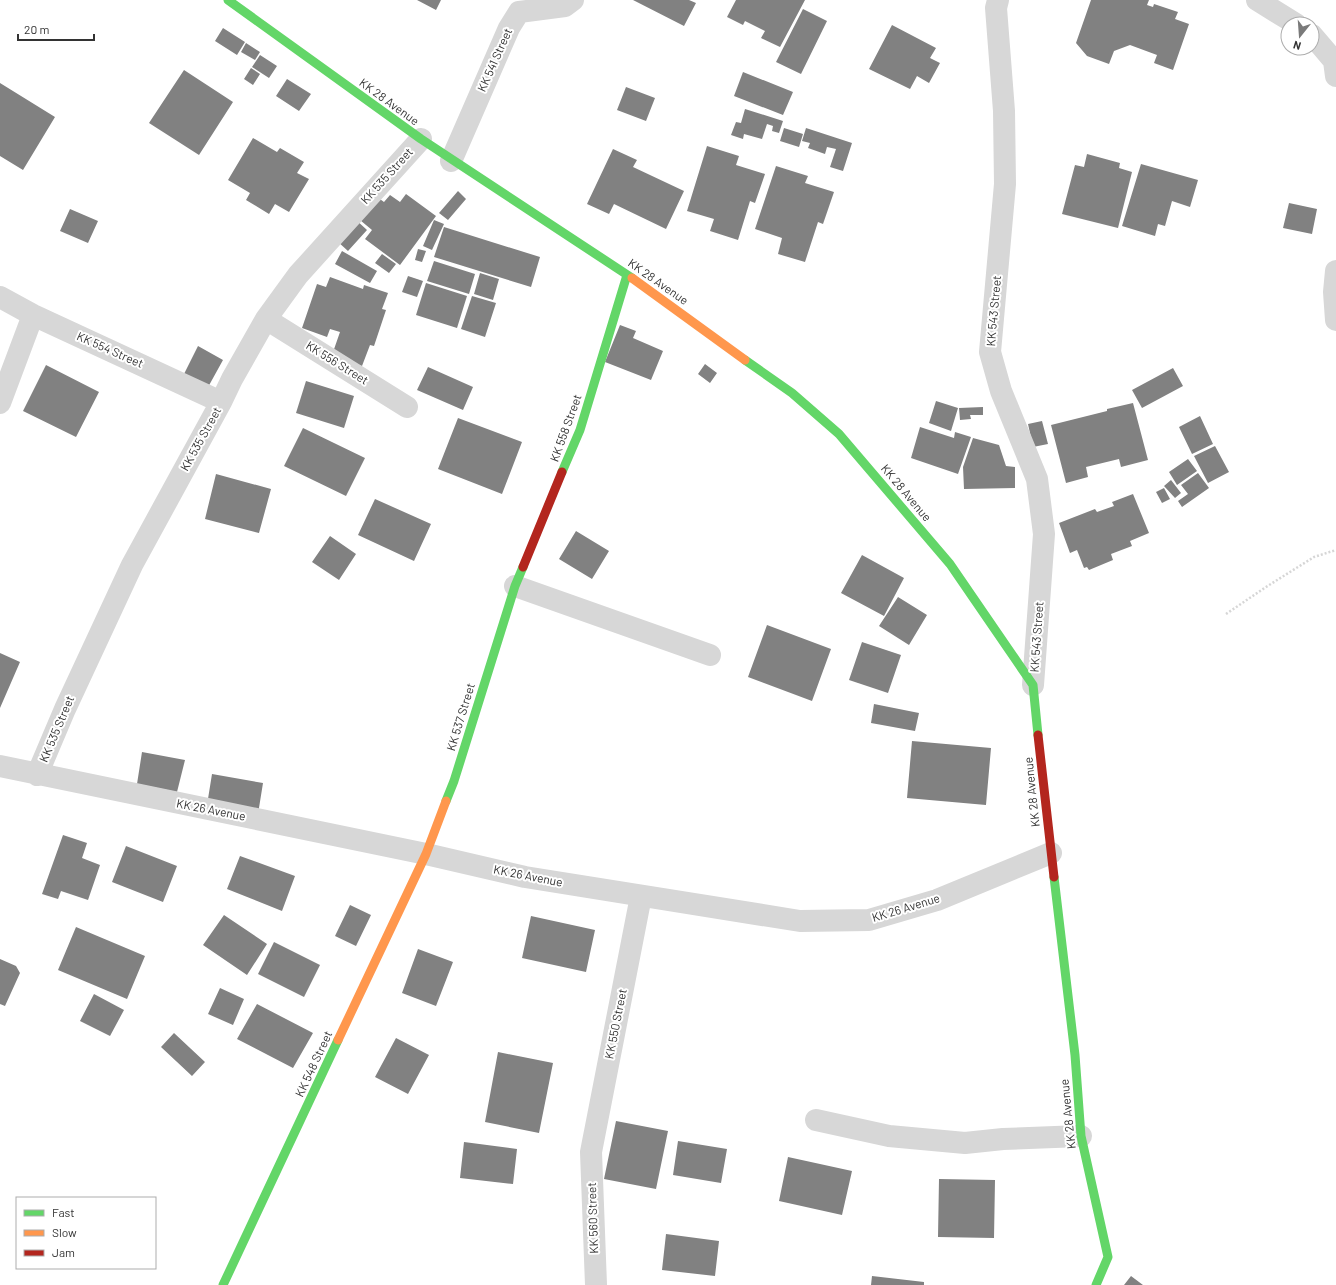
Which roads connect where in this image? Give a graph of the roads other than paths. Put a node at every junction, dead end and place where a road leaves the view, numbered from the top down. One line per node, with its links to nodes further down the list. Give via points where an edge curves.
1 (228, 0): 8 (street, KK 28 Avenue)
2 (572, 0): 9 (street, KK 541 Street, via 565,6 518,12)
3 (998, 0): 21 (street, KK 543 Street, via 996,8 1004,111 1005,184 990,352 1001,391 1037,479 1044,534)
4 (1257, 0): 5 (street)
5 (1283, 16)
6 (1320, 44): 7 (street, via 1334,61)
7 (1336, 76)
8 (421, 139): 9 (street, KK 28 Avenue); 14 (street, KK 535 Street, via 298,275)
9 (452, 160): 11 (street, KK 28 Avenue)
10 (1336, 270): 15 (street)
11 (627, 274): 19 (street, KK 558 Street, via 580,430); 21 (street, KK 28 Avenue, via 792,392 839,434 950,564)
12 (0, 297): 13 (street, KK 554 Street)
13 (33, 315): 16 (street, KK 554 Street); 17 (street)
14 (266, 319): 16 (street, KK 535 Street); 18 (street, KK 556 Street)
15 (1336, 320)
16 (221, 402): 23 (street, KK 535 Street, via 132,565 64,709)
17 (0, 403)
18 (407, 407)
19 (515, 586): 20 (street); 25 (street, KK 537 Street, via 454,781)
20 (710, 655)
21 (1033, 685): 24 (street, KK 28 Avenue)
22 (0, 766): 23 (street, KK 26 Avenue)
23 (37, 775): 25 (street, KK 26 Avenue)
24 (1051, 853): 26 (street, KK 26 Avenue, via 938,900 869,920 800,921); 28 (street, KK 28 Avenue, via 1075,1056)
25 (426, 854): 26 (street, KK 26 Avenue, via 525,877); 30 (street, KK 548 Street)
26 (641, 896): 29 (street, KK 550 Street)
27 (816, 1120): 28 (street, via 889,1136 965,1143)
28 (1081, 1136): 32 (street, KK 28 Avenue, via 1108,1257)
29 (591, 1152): 31 (street, KK 560 Street)
30 (223, 1285)
31 (596, 1285)
32 (1096, 1285)

